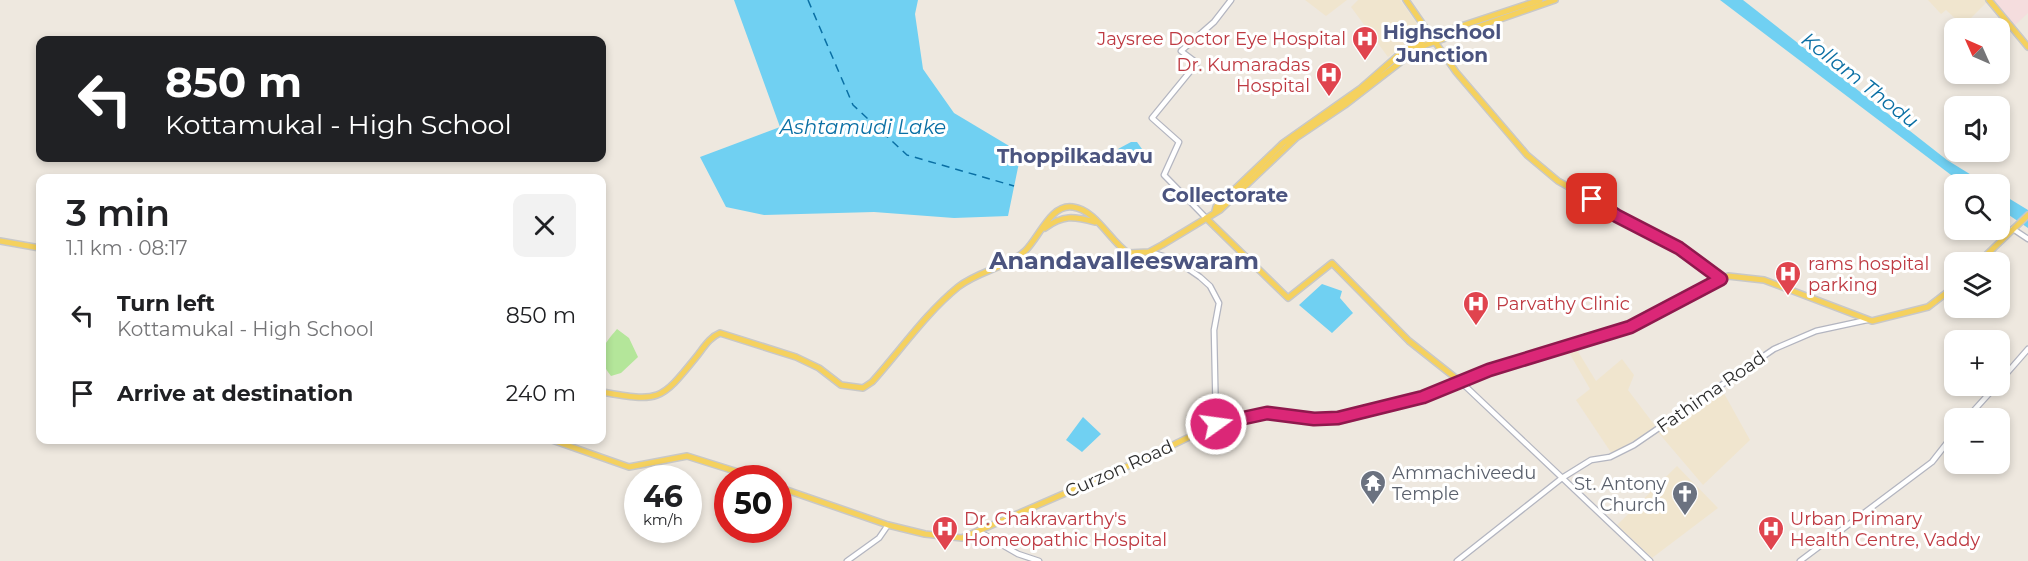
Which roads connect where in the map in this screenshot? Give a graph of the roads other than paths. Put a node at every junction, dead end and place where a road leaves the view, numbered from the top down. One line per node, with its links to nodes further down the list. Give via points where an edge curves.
1 (1231, 0): 10 (street, via 1214,22 1181,51 1197,63 1152,118 1179,142 1164,175)
2 (1406, 0): 7 (main road)
3 (1540, 0): 6 (main road)
4 (1555, 0): 6 (main road)
5 (1989, 0): 8 (main road)
6 (1515, 11): 7 (main road)
7 (1433, 38): 10 (main road, via 1402,52 1361,88 1298,131); 19 (main road, via 1527,156 1558,181 1679,248)
8 (2028, 47)
9 (2028, 215): 12 (main road)
10 (1206, 218): 17 (main road); 24 (main road, via 1288,298 1332,263 1409,342)
11 (1097, 222): 13 (main road, via 1069,216); 13 (main road, via 1078,208 1066,207 1056,212); 17 (main road, via 1128,253)
12 (2015, 227): 14 (street); 18 (main road)
13 (1041, 231): 25 (main road, via 1020,256 957,288 863,388 841,385 796,357 720,333 677,381 656,396 644,399)
14 (2028, 238)
15 (0, 241): 16 (main road)
16 (36, 247)
17 (1149, 252): 28 (street, via 1174,259 1200,277 1219,303 1214,330)
18 (1989, 252)
19 (1721, 279): 21 (main road, Curzon Road, via 1732,275 1764,280); 24 (main road, Curzon Road, via 1630,327 1519,360)
20 (1944, 295): 21 (main road, via 1928,307)
21 (1867, 320): 32 (street, Fathima Road, via 1795,338 1756,360 1634,446 1610,457 1591,460)
22 (2028, 349): 23 (street)
23 (2010, 370)
24 (1462, 383): 28 (main road, Curzon Road, via 1338,418 1267,413); 32 (street)
25 (606, 393)
26 (1987, 396): 27 (street)
27 (1975, 408)
28 (1216, 424): 35 (main road, Curzon Road)
29 (563, 444): 31 (main road, via 629,467 687,456)
30 (1944, 447): 40 (street, via 1932,462)
31 (716, 465)
32 (1562, 478): 38 (street, Fathima Road); 39 (street)
33 (792, 491): 34 (main road, Curzon Road)
34 (888, 525): 35 (main road, Curzon Road, via 962,538); 36 (street, via 879,538)
35 (978, 531): 37 (street)
36 (847, 561)
37 (1039, 561)
38 (1457, 561)
39 (1650, 561)
40 (1800, 561)

